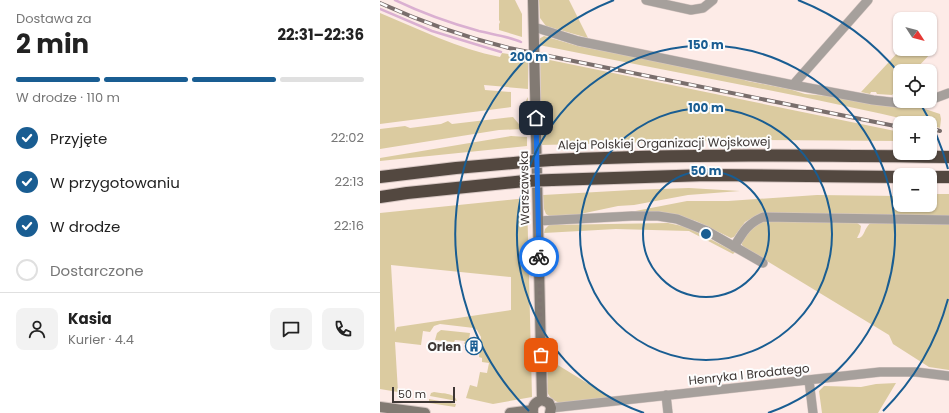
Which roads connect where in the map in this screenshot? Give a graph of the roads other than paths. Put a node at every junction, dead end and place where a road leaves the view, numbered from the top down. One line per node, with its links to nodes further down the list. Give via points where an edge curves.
1 (533, 0): 5 (street, Warszawska)
2 (646, 0): 4 (street, via 691,10 703,8)
3 (868, 0): 6 (street)
4 (712, 1)
5 (534, 27): 6 (street, via 578,41); 17 (street, Warszawska)
6 (793, 85): 9 (street)
7 (949, 93): 8 (street)
8 (937, 97)
9 (893, 102)
10 (949, 157): 11 (highway, Aleja Polskiej Organizacji Wojskowej, bridge, via 627,156 524,162)
11 (380, 177)
12 (893, 177): 15 (highway, bridge, via 707,175 525,181)
13 (937, 177): 14 (highway)
14 (949, 177)
15 (380, 197)
16 (949, 220): 18 (street, via 763,217 745,228)
17 (538, 221): 18 (street, via 658,216 677,219 707,231); 23 (street, Warszawska)
18 (734, 247): 19 (street)
19 (763, 263)
20 (949, 376): 21 (street, Henryka I Brodatego, via 916,372 880,372)
21 (809, 380): 22 (street, Henryka I Brodatego); 30 (street)
22 (666, 395): 26 (street, Henryka I Brodatego); 29 (street)
23 (542, 400): 25 (street, via 535,403); 26 (street, via 547,401)
24 (380, 407): 27 (street)
25 (533, 411): 28 (street)
26 (551, 411)
27 (424, 413)
28 (510, 413)
29 (668, 413)
30 (812, 413)

